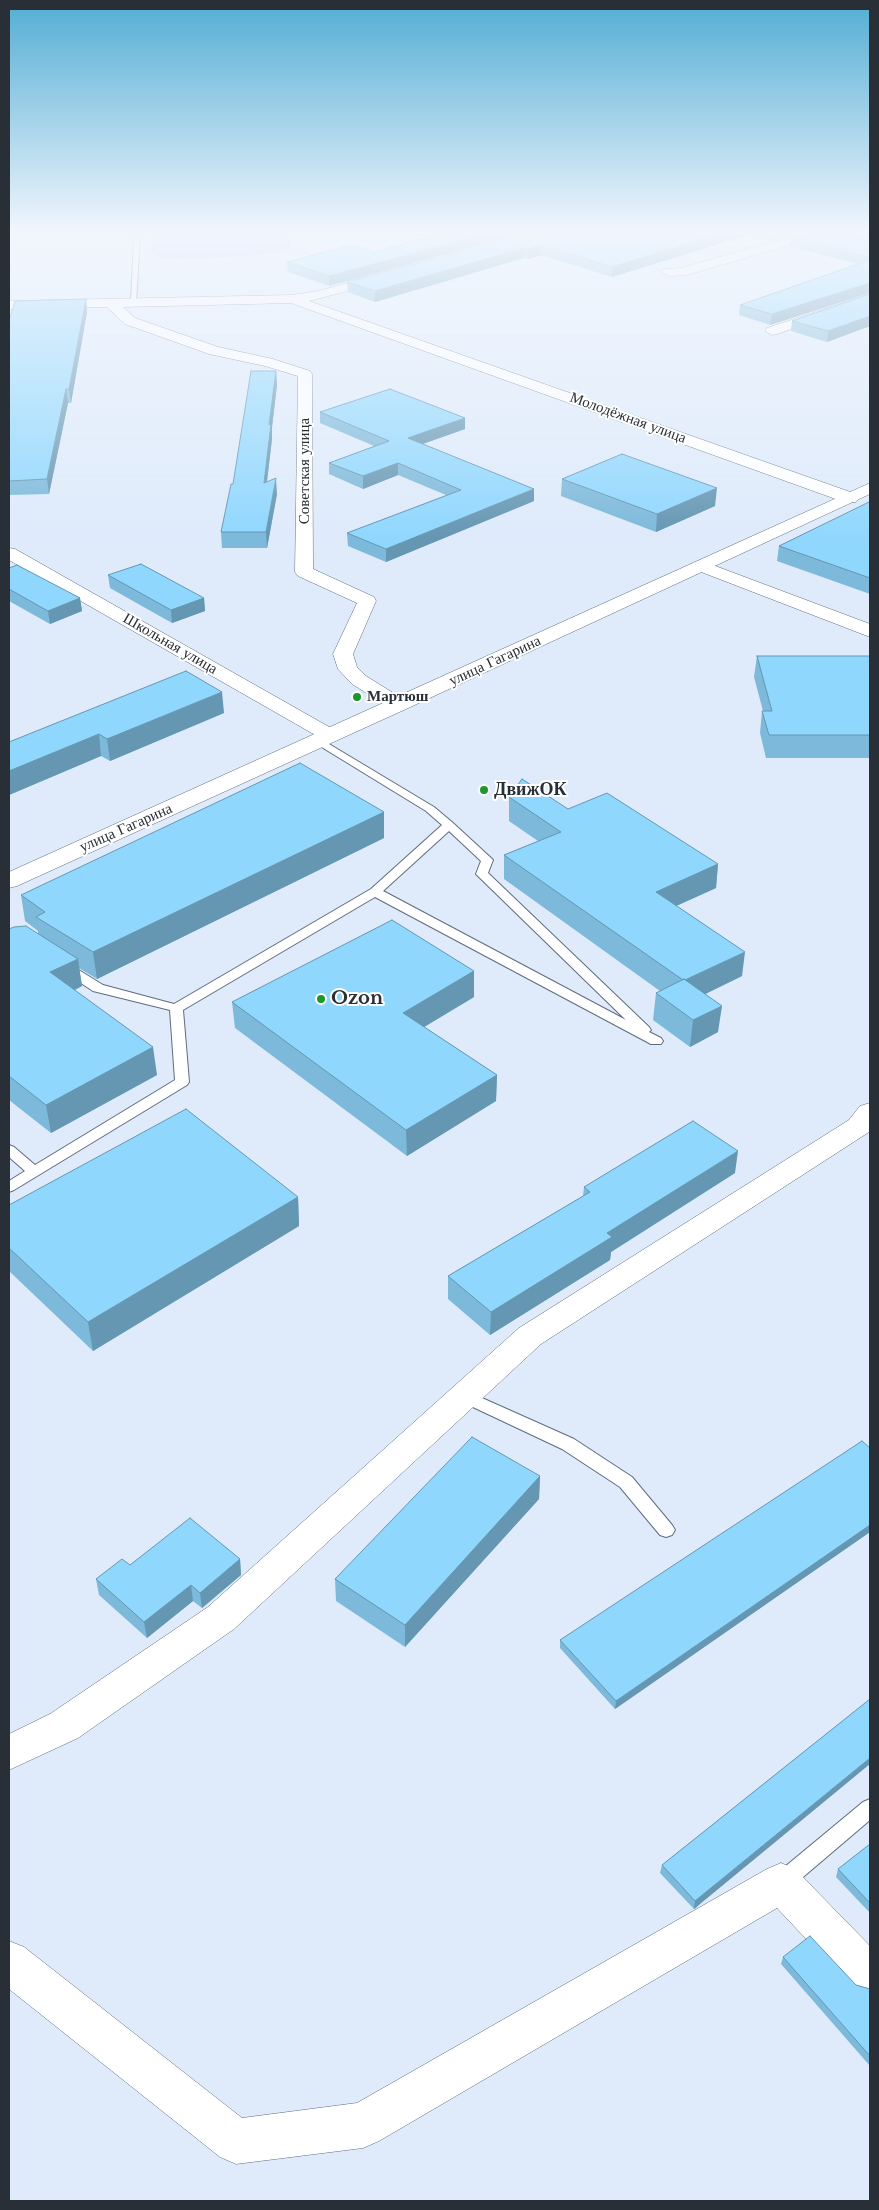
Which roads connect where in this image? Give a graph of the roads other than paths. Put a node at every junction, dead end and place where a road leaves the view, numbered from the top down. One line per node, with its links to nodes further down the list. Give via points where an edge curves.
1 (164, 333): 9 (street, Советская улица, via 214,351 268,362 305,374 304,572 367,601 343,654 348,669 359,680)
2 (394, 333): 5 (street, Молодёжная улица)
3 (427, 333): 4 (street, Молодёжная улица)
4 (711, 433)
5 (860, 489): 7 (street, улица Гагарина)
6 (9, 553): 10 (street, Школьная улица)
7 (702, 566): 8 (street); 9 (street, улица Гагарина)
8 (870, 631)
9 (399, 705): 10 (street, улица Гагарина)
10 (325, 738): 11 (lane, via 430,808); 12 (street, улица Гагарина)
11 (449, 826): 13 (lane); 13 (lane, via 487,860 482,874 656,1042)
12 (9, 880)
13 (375, 892): 15 (lane)
14 (58, 962): 15 (lane, via 98,988)
15 (176, 1008): 18 (lane, via 182,1082)
16 (870, 1112): 20 (street, via 859,1126 530,1336)
17 (9, 1150): 18 (lane)
18 (34, 1171): 19 (lane)
19 (9, 1187)
20 (464, 1396): 21 (lane, via 576,1449 626,1482); 22 (street, via 221,1618 64,1726)
21 (666, 1530)
22 (9, 1753)
23 (870, 1808): 24 (lane)
24 (781, 1883): 25 (street, via 363,2124 236,2141); 26 (street)
25 (9, 1962)
26 (870, 1976)

